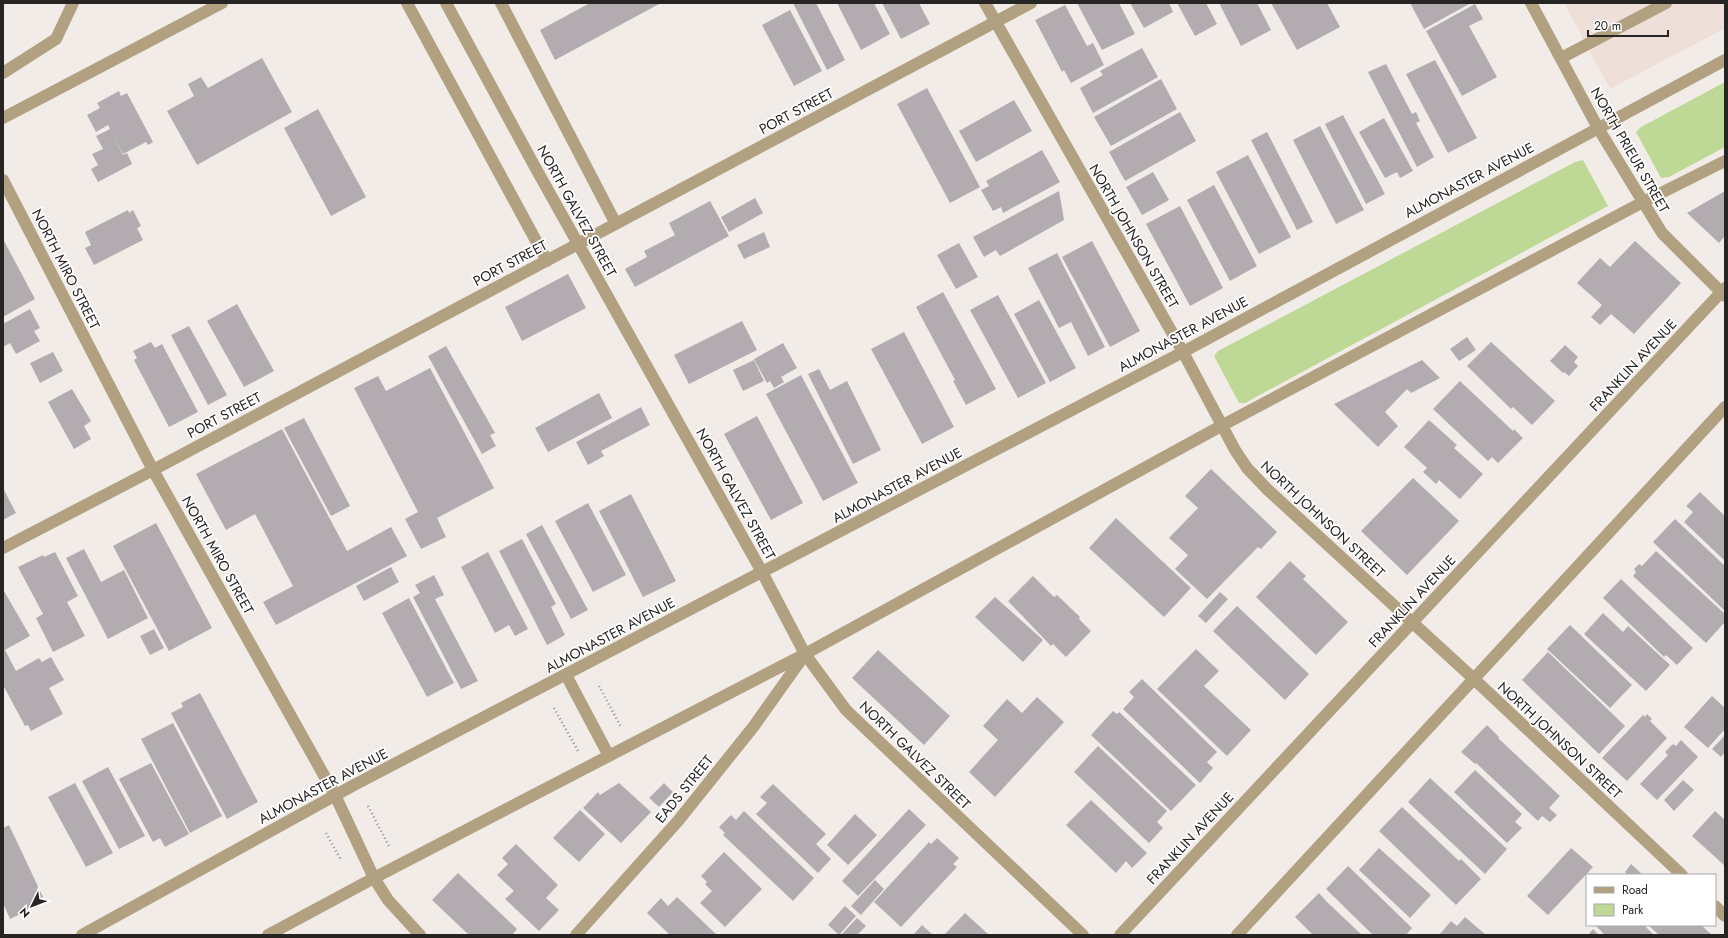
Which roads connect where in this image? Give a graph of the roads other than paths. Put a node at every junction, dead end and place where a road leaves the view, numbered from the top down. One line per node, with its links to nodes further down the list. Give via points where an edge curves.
1 (74, 3): 13 (street, via 56,39)
2 (222, 3): 14 (street)
3 (407, 3): 21 (street)
4 (446, 3): 20 (street, NORTH GALVEZ STREET)
5 (501, 3): 19 (street)
6 (985, 3): 10 (street, NORTH JOHNSON STREET)
7 (1031, 3): 10 (street, PORT STREET)
8 (1531, 3): 11 (street, NORTH PRIEUR STREET)
9 (1666, 3): 11 (street)
10 (995, 22): 19 (street, PORT STREET); 23 (street, NORTH JOHNSON STREET)
11 (1561, 58): 15 (street, NORTH PRIEUR STREET)
12 (1725, 60): 15 (street, ALMONASTER AVENUE)
13 (3, 73)
14 (3, 118)
15 (1598, 128): 18 (street, NORTH PRIEUR STREET); 23 (street, ALMONASTER AVENUE)
16 (1725, 161): 18 (street)
17 (3, 180): 26 (street, NORTH MIRO STREET)
18 (1643, 202): 22 (street, NORTH PRIEUR STREET, via 1662,233); 25 (street)
19 (616, 224): 20 (street, PORT STREET)
20 (578, 244): 21 (street, PORT STREET); 28 (street, NORTH GALVEZ STREET)
21 (547, 261): 26 (street, PORT STREET)
22 (1724, 292): 29 (street, FRANKLIN AVENUE)
23 (1182, 352): 25 (street, NORTH JOHNSON STREET); 28 (street, ALMONASTER AVENUE)
24 (1725, 407): 32 (street)
25 (1221, 426): 29 (street, NORTH JOHNSON STREET, via 1247,468 1268,490); 30 (street)
26 (153, 470): 27 (street, PORT STREET); 34 (street, NORTH MIRO STREET)
27 (3, 548)
28 (762, 572): 30 (street, NORTH GALVEZ STREET); 31 (street, ALMONASTER AVENUE)
29 (1412, 623): 32 (street, NORTH JOHNSON STREET); 44 (street, FRANKLIN AVENUE)
30 (805, 654): 33 (street); 42 (street, EADS STREET, via 754,726 678,821); 43 (street, NORTH GALVEZ STREET, via 846,710)
31 (566, 675): 33 (street); 34 (street, ALMONASTER AVENUE)
32 (1474, 679): 35 (street, NORTH JOHNSON STREET); 45 (street)
33 (608, 756): 36 (street)
34 (335, 795): 36 (street, NORTH MIRO STREET); 39 (street, ALMONASTER AVENUE)
35 (1681, 874)
36 (374, 878): 40 (street); 41 (street, NORTH MIRO STREET, via 392,905)
37 (1716, 907): 38 (street)
38 (1725, 916)
39 (82, 935)
40 (268, 935)
41 (420, 935)
42 (576, 935)
43 (1082, 935)
44 (1120, 935)
45 (1237, 935)

